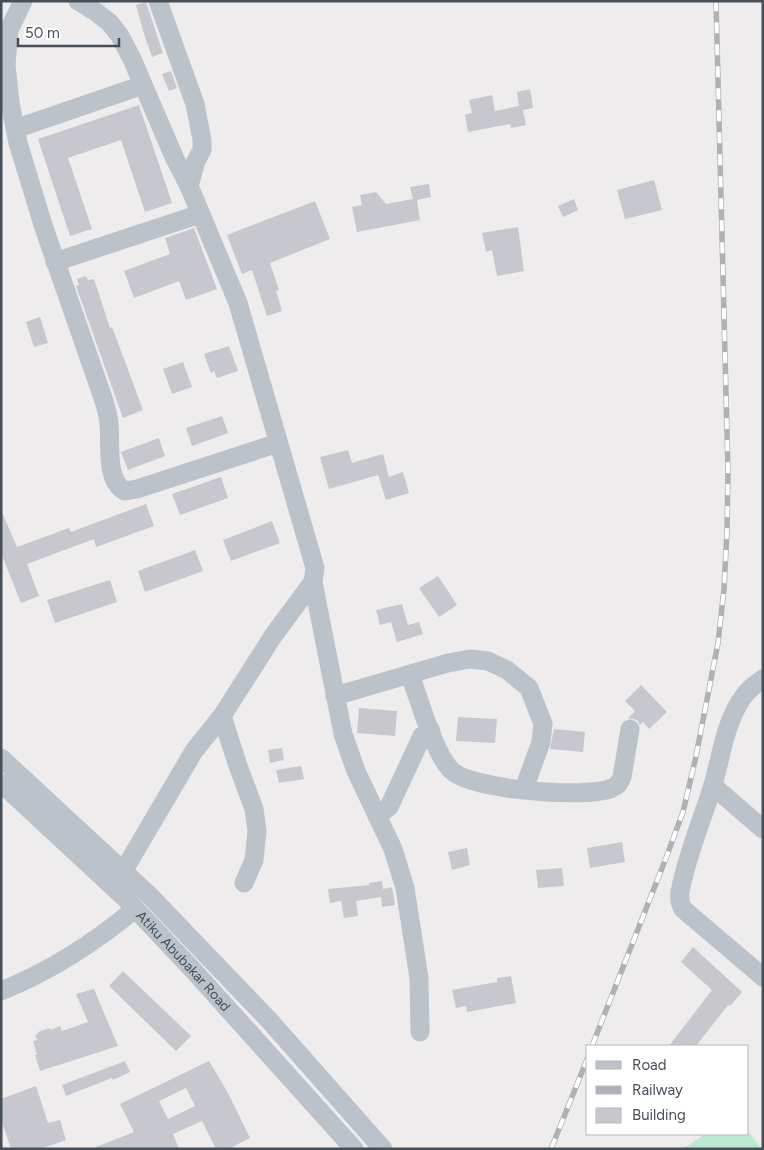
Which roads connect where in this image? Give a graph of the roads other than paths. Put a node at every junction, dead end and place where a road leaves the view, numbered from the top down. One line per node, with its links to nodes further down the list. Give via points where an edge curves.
1 (23, 1): 5 (street, via 9,30 6,65)
2 (78, 1): 4 (street, via 110,23 128,51)
3 (158, 1): 6 (street, via 195,104 202,140 202,150)
4 (142, 85): 5 (street); 6 (street)
5 (15, 129): 8 (street)
6 (189, 186): 7 (street)
7 (200, 214): 8 (street); 9 (street, via 238,303)
8 (55, 262): 9 (street, via 104,401 110,423 110,457 119,487 125,491 137,489)
9 (278, 443): 10 (street, via 315,568)
10 (313, 582): 13 (street); 14 (street, via 272,636)
11 (410, 675): 13 (street); 16 (street); 20 (street, via 470,659 488,661 507,670 529,688 543,724 541,742)
12 (763, 679): 19 (street, via 741,700 727,730)
13 (335, 696): 21 (street, via 343,734)
14 (222, 716): 23 (street, via 194,751); 24 (street, via 254,809 257,832 254,860)
15 (630, 729): 20 (street, via 622,777 613,788 590,792)
16 (431, 731): 20 (street, via 442,757 460,776 492,786); 21 (street, via 422,736 389,807)
17 (1, 758): 23 (street)
18 (1, 783): 25 (street, Atiku Abubakar Road)
19 (713, 786): 22 (street); 26 (street, via 680,888 680,903)
20 (524, 790)
21 (377, 816): 28 (street, via 405,888 418,978)
22 (763, 829)
23 (124, 870): 30 (street, via 262,1013)
24 (244, 883)
25 (135, 909): 27 (street, via 76,954); 29 (street, Atiku Abubakar Road)
26 (763, 977)
27 (1, 991)
28 (420, 1032)
29 (354, 1149)
30 (383, 1149)

